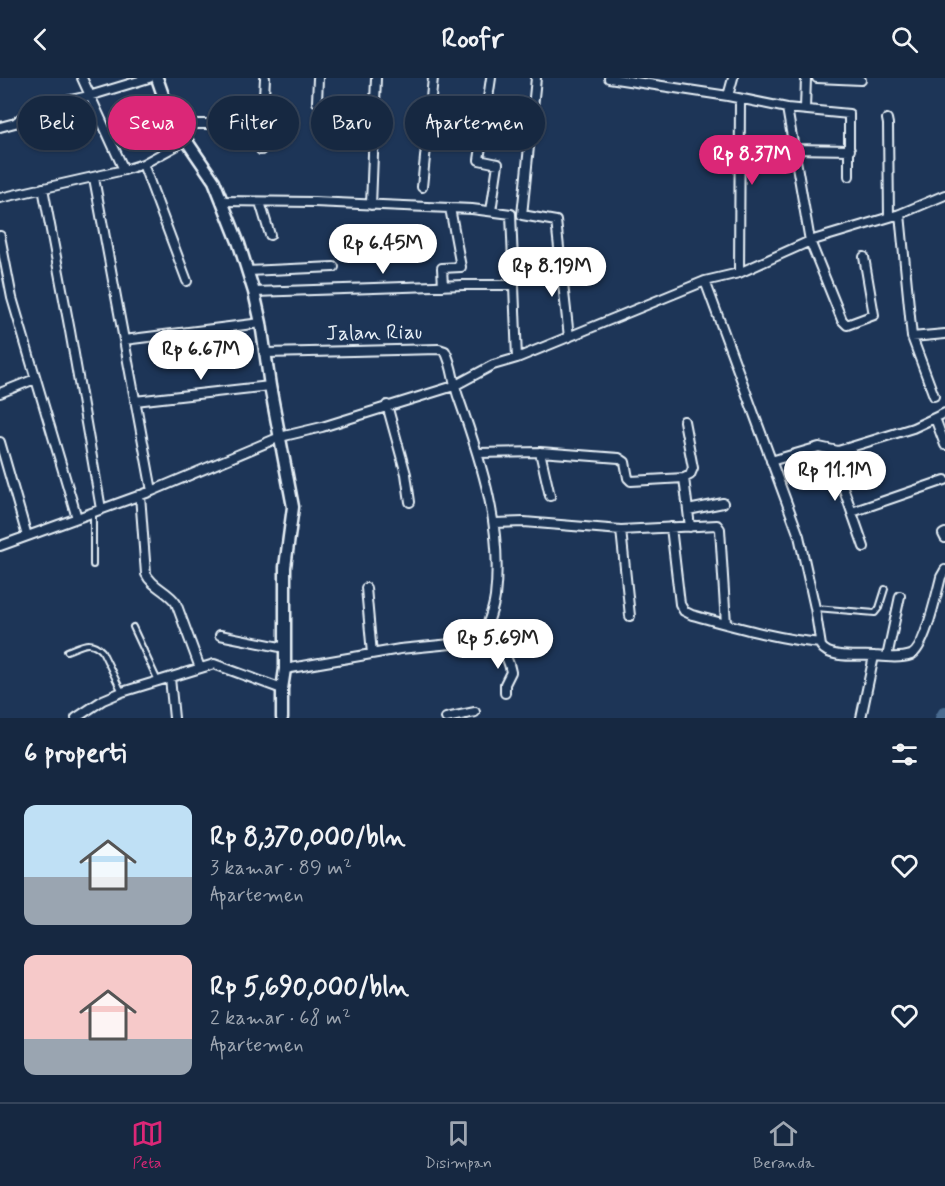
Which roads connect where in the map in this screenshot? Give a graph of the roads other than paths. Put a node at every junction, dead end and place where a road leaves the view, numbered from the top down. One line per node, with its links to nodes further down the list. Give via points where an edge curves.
1 (82, 78): 16 (street)
2 (149, 78): 16 (street)
3 (157, 78): 17 (street)
4 (265, 78): 18 (street)
5 (318, 78): 19 (street)
6 (376, 78): 42 (street)
7 (433, 78): 36 (street)
8 (490, 78): 44 (street, via 479,160 498,164)
9 (536, 78): 47 (street)
10 (609, 78): 15 (street)
11 (733, 78): 20 (street)
12 (806, 78): 23 (street)
13 (817, 78): 14 (street)
14 (861, 80)
15 (660, 82): 20 (street)
16 (89, 96)
17 (163, 96)
18 (264, 96)
19 (317, 96)
20 (728, 96): 21 (street)
21 (740, 99): 22 (street); 55 (street)
22 (787, 108): 23 (street); 28 (street)
23 (806, 109): 31 (street, via 849,114)
24 (96, 111): 33 (street)
25 (887, 119): 48 (street)
26 (18, 120): 27 (street)
27 (0, 127)
28 (794, 149): 31 (street); 51 (street)
29 (169, 150): 32 (street)
30 (192, 150): 40 (street, via 214,181)
31 (850, 150): 34 (street)
32 (143, 164): 33 (street); 56 (street)
33 (124, 170): 35 (street)
34 (849, 176)
35 (94, 178): 37 (street); 65 (street)
36 (422, 187)
37 (43, 188): 39 (street); 93 (street, via 70,331)
38 (945, 195): 46 (street)
39 (0, 198)
40 (220, 201): 41 (street); 54 (street)
41 (260, 202): 42 (street); 49 (street)
42 (371, 205): 43 (street)
43 (450, 208): 44 (street); 59 (street, via 461,267 442,268)
44 (491, 211): 45 (street)
45 (511, 214): 47 (street); 58 (street)
46 (900, 214): 48 (street); 64 (street)
47 (522, 215): 63 (street, via 556,221)
48 (889, 217): 51 (street)
49 (270, 235)
50 (0, 236): 68 (street, via 12,298)
51 (810, 241): 52 (street, via 847,325 874,313); 55 (street)
52 (864, 256)
53 (334, 267): 54 (street)
54 (248, 271): 60 (street)
55 (739, 273): 57 (street)
56 (187, 281)
57 (705, 282): 63 (street); 84 (street)
58 (513, 285): 59 (street); 67 (street)
59 (443, 286): 60 (street)
60 (254, 292): 61 (street)
61 (261, 323): 65 (street); 66 (street)
62 (945, 333): 64 (street)
63 (569, 337): 67 (street)
64 (912, 337): 72 (street)
65 (124, 340): 73 (street)
66 (266, 353): 69 (street); 70 (street, Jalan Riau, via 442,349 447,354)
67 (517, 358): 70 (street, via 493,365)
68 (35, 379): 71 (street); 95 (street)
69 (270, 386): 73 (street); 78 (street)
70 (454, 386): 74 (street); 83 (street)
71 (0, 393)
72 (934, 396)
73 (135, 401): 87 (street)
74 (387, 405): 78 (street); 90 (street)
75 (945, 413): 76 (street)
76 (936, 418): 80 (street); 81 (street, via 898,434)
77 (684, 421): 85 (street, via 693,468)
78 (280, 437): 87 (street); 117 (street, via 293,507 285,567)
79 (0, 442): 101 (street)
80 (945, 445)
81 (830, 450): 84 (street, via 819,447); 94 (street)
82 (540, 452): 83 (street); 85 (street, via 622,459 628,478 633,481); 89 (street)
83 (478, 453): 96 (street)
84 (771, 461): 110 (street, via 799,536)
85 (684, 478): 92 (street)
86 (945, 480): 94 (street)
87 (152, 491): 88 (street)
88 (140, 495): 93 (street); 122 (street, via 147,574 174,599)
89 (550, 496)
90 (410, 502)
91 (723, 503): 92 (street)
92 (688, 510): 98 (street)
93 (97, 511): 95 (street); 105 (lane)
94 (852, 512): 104 (street)
95 (77, 518): 101 (street)
96 (495, 523): 99 (street); 115 (street, via 495,596)
97 (671, 527): 98 (street); 99 (street); 112 (street, via 681,608)
98 (690, 527): 112 (street, via 714,525 720,529)
99 (621, 530): 111 (street)
100 (945, 533): 102 (street)
101 (27, 536): 103 (street)
102 (945, 538)
103 (0, 546)
104 (864, 547)
105 (93, 565)
106 (945, 570): 121 (street, via 917,648 909,655)
107 (366, 588): 119 (street)
108 (885, 589): 110 (lane, via 875,613)
109 (900, 596): 121 (street)
110 (815, 608): 116 (street)
111 (630, 616)
112 (726, 624): 116 (street)
113 (134, 627): 125 (lane)
114 (220, 635): 117 (street)
115 (482, 641): 119 (street); 128 (street, via 500,647 509,663 511,672)
116 (820, 643): 120 (street, via 831,654)
117 (285, 648): 123 (street)
118 (67, 651): 127 (lane, via 93,643 98,646)
119 (372, 654): 123 (street)
120 (874, 656): 121 (street); 134 (street)
121 (887, 657)
122 (200, 668): 124 (street); 126 (street, via 219,664)
123 (285, 669): 126 (street)
124 (170, 678): 125 (street); 131 (street)
125 (159, 681): 127 (street)
126 (282, 689): 132 (street)
127 (122, 692): 130 (street)
128 (505, 693)
129 (475, 712): 133 (street)
130 (76, 718)
131 (174, 718)
132 (282, 718)
133 (446, 718)
134 (861, 718)

